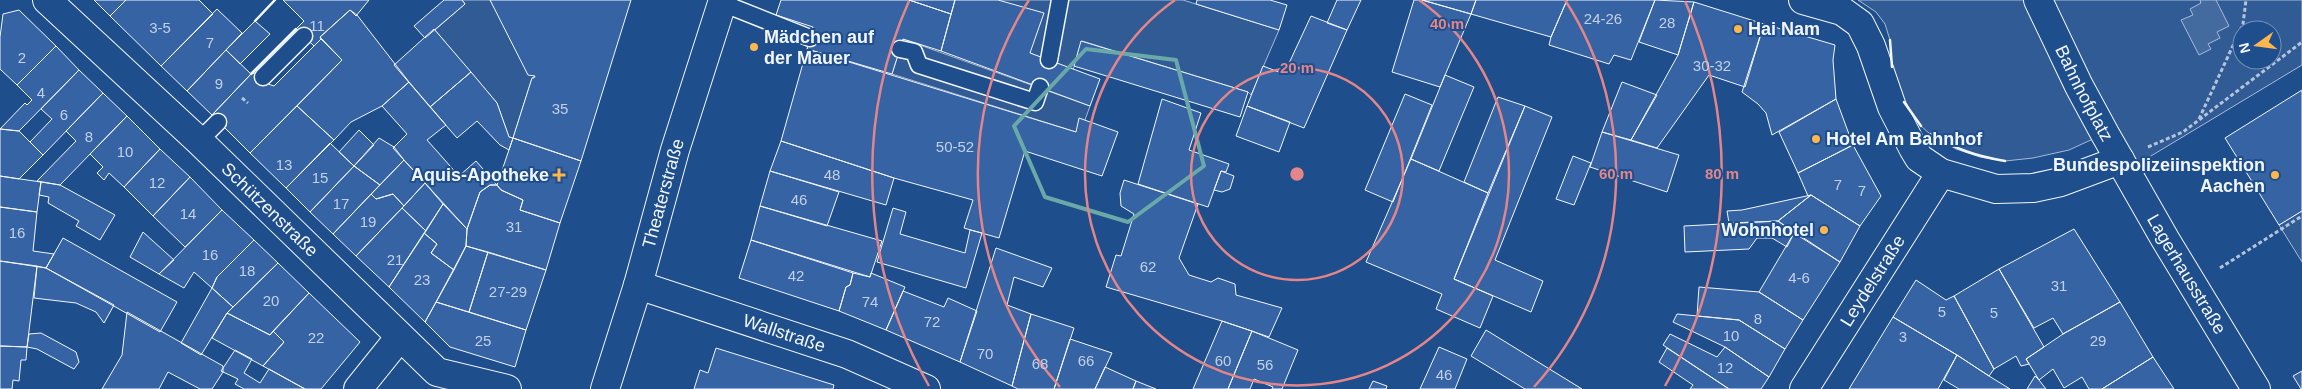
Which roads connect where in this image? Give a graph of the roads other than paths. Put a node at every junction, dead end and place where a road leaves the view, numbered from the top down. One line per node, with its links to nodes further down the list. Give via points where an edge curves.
1 (48, 0): 13 (street, Schützenstraße)
2 (1060, 0): 9 (lane)
3 (1805, 0): 15 (street, Bahnhofplatz, via 1842,11 1860,24 1892,107 1913,148 1919,158)
4 (2038, 0): 14 (street, Bahnhofplatz, via 2079,86)
5 (722, 2): 7 (lane); 16 (street, Theaterstraße, via 675,150)
6 (304, 36): 10 (lane)
7 (810, 38)
8 (900, 49): 11 (lane, via 914,52 920,65 1035,102)
9 (1048, 60)
10 (263, 77)
11 (1040, 88)
12 (218, 122): 13 (lane)
13 (199, 141): 17 (street, Schützenstraße)
14 (2120, 160): 15 (street, Bahnhofplatz, via 2061,182 2033,188 1996,189); 23 (street, Lagerhausstraße)
15 (1941, 173): 22 (street, Leydelstraße)
16 (638, 285): 20 (street, Theaterstraße); 21 (street, Wallstraße, via 847,354)
17 (400, 338): 18 (street); 19 (street, Schützenstraße, via 437,372)
18 (358, 389)
19 (507, 389)
20 (605, 389)
21 (926, 389)
22 (1804, 389)
23 (2256, 389)

